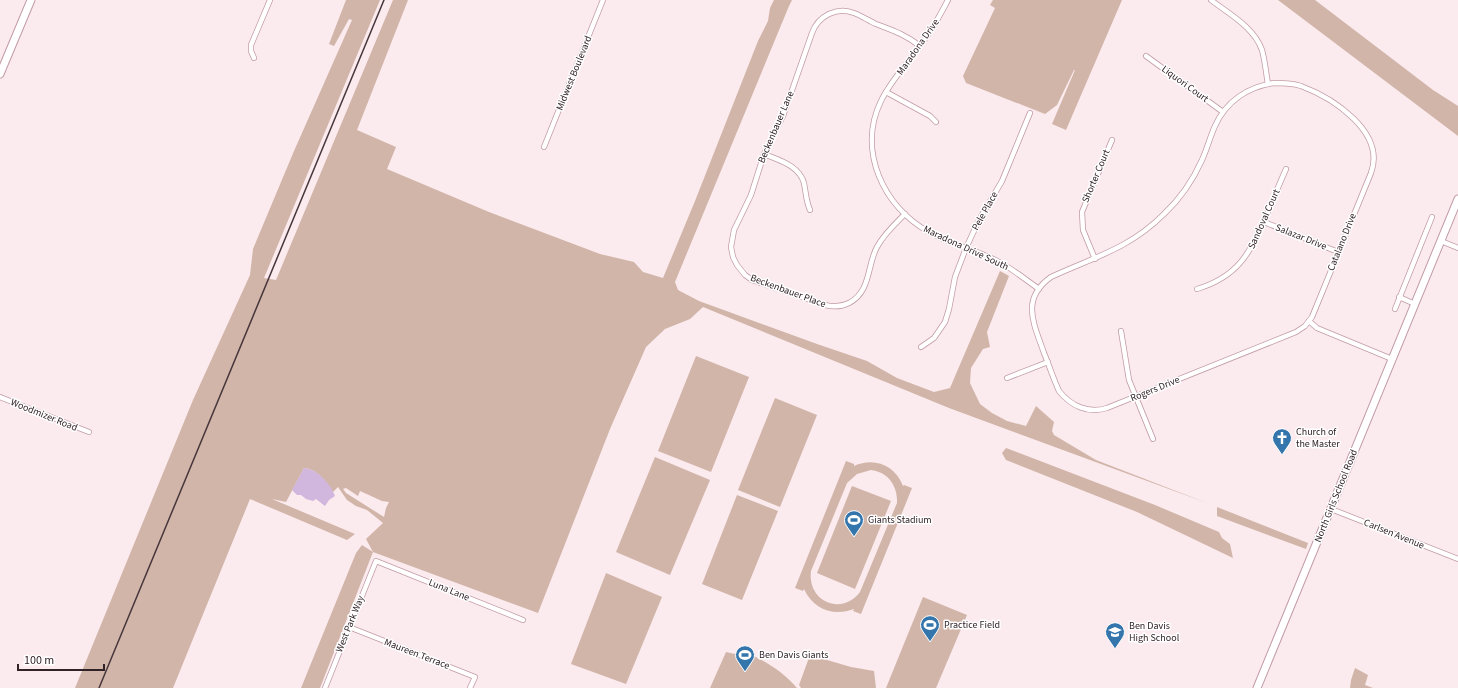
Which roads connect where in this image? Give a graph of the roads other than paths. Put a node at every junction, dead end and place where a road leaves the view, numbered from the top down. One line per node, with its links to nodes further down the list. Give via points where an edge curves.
1 (270, 0): 8 (street, via 251,45)
2 (603, 0): 17 (street, Midwest Boulevard)
3 (948, 0): 6 (street, Maradona Drive)
4 (1211, 0): 11 (street, via 1244,26 1257,40)
5 (29, 1): 9 (main road)
6 (920, 46): 12 (street, Maradona Drive); 18 (street, Beckenbauer Lane, via 903,34 850,12 839,11 827,15 812,31 783,116)
7 (1146, 56): 13 (street, Liquori Court)
8 (254, 58)
9 (3, 59): 10 (main road)
10 (0, 74)
11 (1268, 84): 13 (street, Rogers Drive, via 1241,95); 19 (street, Rogers Drive, via 1285,83 1301,86 1339,107 1368,136 1373,148)
12 (886, 92): 15 (street, via 930,116); 23 (street, Maradona Drive South, via 873,123 872,155 884,187)
13 (1223, 112): 30 (street, Rogers Drive, via 1194,176 1172,206 1145,231 1126,244)
14 (1030, 113): 27 (street, Pele Place, via 1002,181)
15 (936, 122)
16 (1112, 140): 30 (street, Shorter Court, via 1082,212 1083,230)
17 (544, 147)
18 (764, 154): 22 (street, via 797,170); 31 (street, Beckenbauer Lane, via 751,195 732,236 732,251)
19 (1374, 163): 29 (street, Catalano Drive)
20 (1286, 169): 25 (street, Sandoval Court)
21 (1458, 199): 26 (main road, North Girls School Road)
22 (810, 210)
23 (905, 214): 27 (street, Maradona Drive South, via 927,231); 31 (street, Beckenbauer Place, via 877,246 861,293 842,306 832,307 758,282 746,276)
24 (1432, 217): 34 (street)
25 (1264, 222): 29 (street, Salazar Drive); 33 (street, Sandoval Court, via 1253,247 1238,266 1216,282)
26 (1441, 241): 28 (street); 35 (main road, North Girls School Road)
27 (966, 248): 32 (street, Maradona Drive South, via 1000,262); 39 (street, Pele Place, via 955,277 946,320 936,336)
28 (1458, 248)
29 (1338, 252): 37 (street, Catalano Drive)
30 (1095, 259): 32 (street, Rogers Drive, via 1051,277)
31 (739, 268)
32 (1039, 289): 41 (street, Rogers Drive, via 1033,302 1032,315)
33 (1197, 289)
34 (1399, 297): 35 (street); 36 (street)
35 (1415, 304): 40 (main road, North Girls School Road)
36 (1395, 308)
37 (1309, 320): 40 (street, via 1317,328); 43 (street, Rogers Drive, via 1296,332)
38 (1121, 331): 43 (street, via 1128,374)
39 (921, 347)
40 (1392, 359): 47 (main road, North Girls School Road)
41 (1048, 362): 42 (street); 43 (street, Rogers Drive, via 1059,391 1081,408 1105,409)
42 (1007, 378)
43 (1136, 396): 46 (street)
44 (0, 397): 45 (street, Woodmizer Road)
45 (89, 432)
46 (1153, 439)
47 (1331, 509): 48 (street, Carlsen Avenue); 54 (main road, North Girls School Road)
48 (1458, 560)
49 (376, 561): 50 (street, Luna Lane); 51 (street, West Park Way)
50 (523, 620)
51 (349, 628): 52 (street, West Park Way); 53 (street, Maureen Terrace, via 475,677)
52 (325, 688)
53 (470, 688)
54 (1258, 688)

